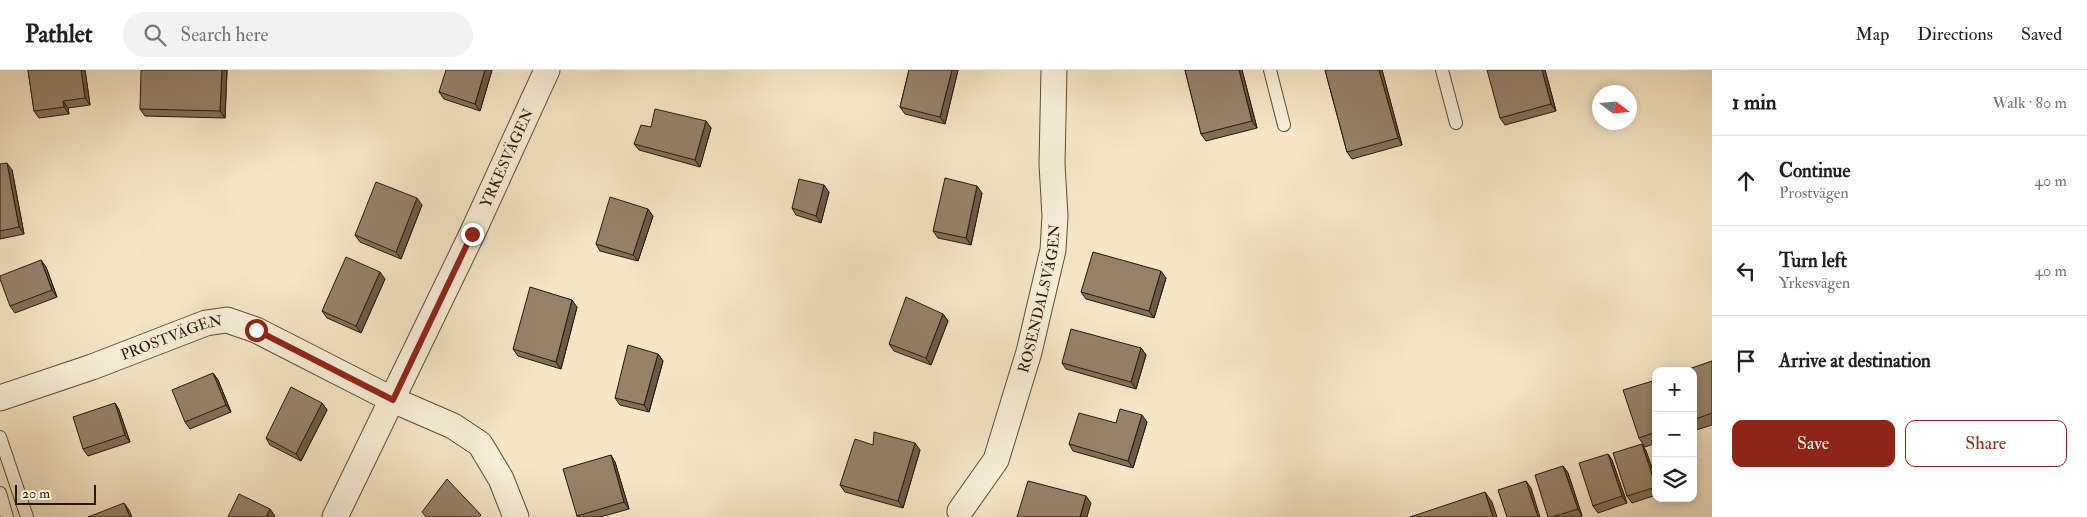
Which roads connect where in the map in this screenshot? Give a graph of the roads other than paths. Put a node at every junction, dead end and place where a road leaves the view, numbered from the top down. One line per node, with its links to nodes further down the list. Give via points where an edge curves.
1 (547, 70): 8 (street, YRKESVÄGEN)
2 (1054, 70): 11 (street, ROSENDALSVÄGEN, via 1053,250 1029,352 996,460)
3 (1270, 70): 6 (lane)
4 (1442, 70): 5 (lane)
5 (1456, 123)
6 (1284, 125)
7 (0, 398): 8 (street, PROSTVÄGEN, via 206,323 227,320 256,330)
8 (393, 400): 14 (street, YRKESVÄGEN); 15 (street, PROSTVÄGEN, via 453,426 480,444)
9 (0, 437): 13 (lane)
10 (0, 493): 12 (lane)
11 (960, 511)
12 (7, 517)
13 (28, 517)
14 (335, 517)
15 (516, 517)

